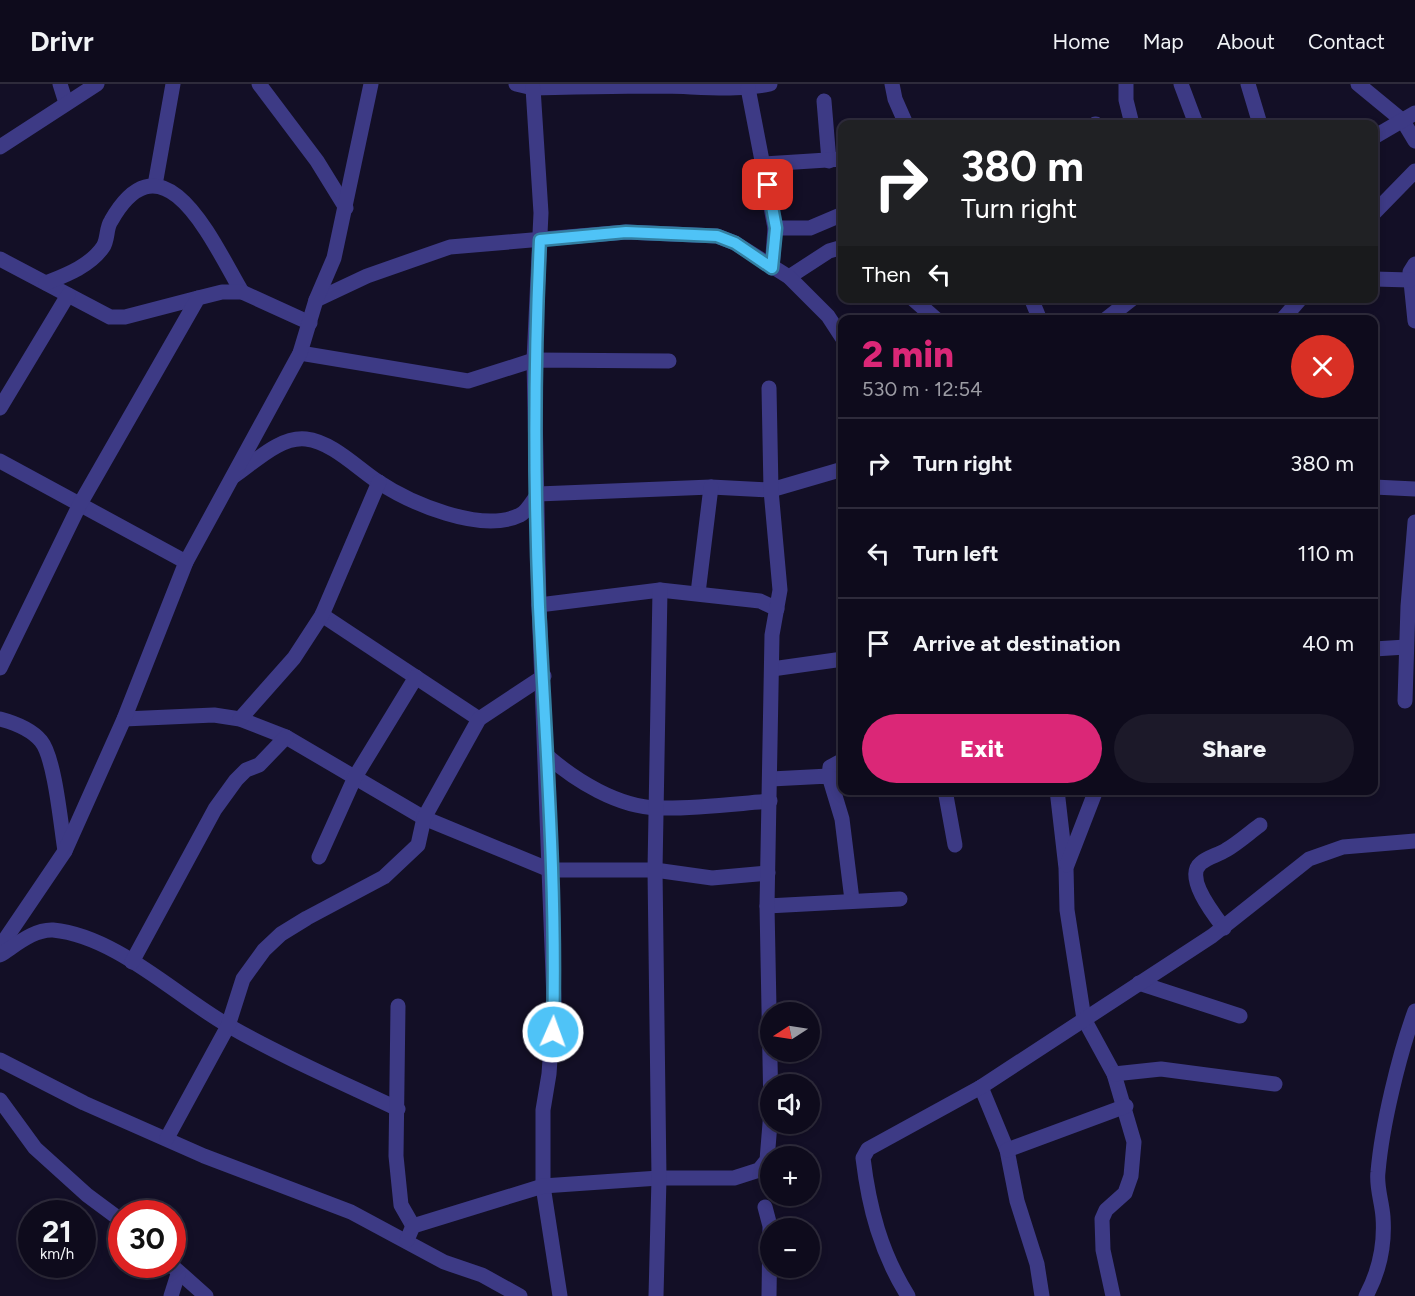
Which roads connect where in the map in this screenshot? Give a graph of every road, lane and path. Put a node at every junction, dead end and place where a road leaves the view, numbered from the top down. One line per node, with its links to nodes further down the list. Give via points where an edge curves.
1 (60, 84): 17 (street)
2 (97, 84): 17 (street)
3 (173, 84): 29 (street)
4 (259, 84): 30 (street, via 317,161)
5 (371, 84): 30 (street)
6 (516, 84): 14 (street)
7 (770, 84): 15 (street)
8 (892, 84): 19 (street)
9 (1181, 84): 21 (street)
10 (1248, 84): 22 (street)
11 (1358, 84): 18 (street)
12 (1129, 85): 20 (street)
13 (716, 87): 14 (street); 15 (street)
14 (533, 88): 34 (street)
15 (748, 88): 27 (street)
16 (824, 101): 26 (street)
17 (66, 103): 25 (street)
18 (1409, 117): 23 (street); 24 (street)
19 (904, 120)
20 (1132, 120)
21 (1194, 120)
22 (1259, 120)
23 (1378, 136)
24 (1415, 141)
25 (0, 147)
26 (836, 160): 27 (street)
27 (764, 164): 33 (street)
28 (1415, 171): 31 (street)
29 (155, 185): 42 (street, via 130,194 110,222 104,246 77,271); 43 (street, via 171,189 197,217)
30 (346, 208): 46 (street, via 334,258)
31 (1378, 209)
32 (838, 216): 33 (street, via 810,228)
33 (776, 228): 38 (street)
34 (540, 240): 38 (street, via 626,232 717,236 735,243); 46 (street, via 430,252); 57 (street)
35 (838, 248): 39 (street)
36 (1415, 264): 41 (street)
37 (4, 266): 42 (street)
38 (772, 268): 39 (street)
39 (789, 277): 55 (street)
40 (1378, 279): 41 (street)
41 (1410, 280): 53 (street)
42 (46, 283): 44 (street)
43 (242, 292): 45 (street); 54 (street)
44 (68, 295): 45 (street, via 117,318); 60 (street)
45 (198, 298): 70 (street)
46 (316, 300): 54 (street)
47 (918, 303): 50 (street)
48 (1125, 303): 51 (street)
49 (1297, 303): 52 (street)
50 (931, 315)
51 (1111, 315)
52 (1286, 315)
53 (1415, 321)
54 (310, 323): 56 (street)
55 (838, 331)
56 (300, 353): 57 (street, via 468,381); 63 (street)
57 (534, 360): 58 (street); 69 (street)
58 (669, 361)
59 (769, 388): 68 (street)
60 (0, 408)
61 (0, 461): 70 (street)
62 (838, 470): 68 (street)
63 (232, 478): 64 (street, via 286,441 305,439 319,442); 72 (street)
64 (379, 482): 69 (street, via 432,509 498,521 522,515); 77 (street)
65 (711, 487): 68 (street); 69 (street); 74 (street)
66 (1378, 487): 67 (street)
67 (1415, 489)
68 (771, 490): 76 (street, via 779,570)
69 (538, 494): 75 (street)
70 (80, 504): 72 (street); 81 (street)
71 (1415, 522): 78 (street)
72 (186, 562): 87 (street)
73 (660, 591): 74 (street); 75 (street); 100 (street)
74 (698, 593): 76 (street, via 760,601)
75 (539, 605): 83 (street)
76 (777, 609): 82 (street)
77 (322, 615): 84 (street); 88 (street, via 294,658)
78 (1406, 647): 79 (street); 85 (street)
79 (1378, 649)
80 (838, 660): 82 (street)
81 (0, 668)
82 (772, 669): 95 (street)
83 (544, 676): 89 (street); 91 (street)
84 (416, 677): 89 (street); 94 (street)
85 (1405, 701)
86 (0, 719): 105 (street, via 31,732 42,742 51,770)
87 (124, 719): 88 (street, via 214,715); 105 (street)
88 (240, 719): 90 (street)
89 (479, 719): 101 (street)
90 (286, 737): 94 (street); 117 (street, via 259,765 246,770 214,809)
91 (546, 755): 100 (street, via 564,771 614,799); 108 (street)
92 (838, 763): 93 (street, via 830,767)
93 (829, 776): 95 (street); 112 (street, via 842,819)
94 (355, 777): 101 (street); 106 (street)
95 (771, 779): 99 (street)
96 (946, 795): 104 (street)
97 (1058, 795): 107 (street)
98 (1094, 795): 107 (street)
99 (770, 801): 100 (street); 110 (street)
100 (656, 809): 109 (street)
101 (424, 818): 108 (street); 123 (street, via 418,845 384,877 307,918 264,950 243,979)
102 (1260, 825): 114 (street, via 1200,863 1196,870 1194,876)
103 (1415, 841): 114 (street, via 1343,847 1318,855)
104 (955, 845)
105 (64, 851): 115 (street)
106 (319, 857)
107 (1066, 868): 122 (street, via 1067,910)
108 (550, 870): 109 (street); 134 (street, via 554,1000 543,1110)
109 (656, 870): 110 (street, via 711,878); 133 (street)
110 (768, 873): 113 (street)
111 (900, 899): 112 (street)
112 (852, 900): 113 (street)
113 (767, 906): 133 (street, via 771,1111 767,1160 759,1170 734,1178)
114 (1224, 928): 118 (street)
115 (0, 947)
116 (0, 955): 117 (street, via 31,935 52,930 85,937)
117 (132, 962): 123 (street)
118 (1139, 984): 121 (street); 122 (street)
119 (398, 1005): 130 (street)
120 (1415, 1011): 149 (street, via 1382,1138 1377,1174 1384,1218 1380,1263)
121 (1240, 1017)
122 (1084, 1019): 125 (street); 127 (street)
123 (228, 1026): 130 (street); 131 (street)
124 (0, 1060): 131 (street, via 84,1103)
125 (1114, 1074): 126 (street, via 1161,1069); 129 (street)
126 (1275, 1084)
127 (981, 1087): 132 (street); 140 (street, via 868,1149 863,1158 876,1230)
128 (0, 1100): 136 (street, via 35,1148)
129 (1126, 1106): 132 (street); 148 (street, via 1134,1142 1131,1176 1125,1193 1102,1219 1103,1250)
130 (398, 1109): 137 (street, via 396,1156 401,1205)
131 (167, 1138): 137 (street, via 288,1190)
132 (1007, 1150): 147 (street)
133 (659, 1178): 134 (street); 145 (street)
134 (543, 1186): 137 (street); 144 (street)
135 (765, 1207): 146 (street, via 770,1226)
136 (108, 1211)
137 (410, 1233): 143 (street, via 444,1262 482,1275)
138 (173, 1278): 141 (street)
139 (185, 1278): 142 (street)
140 (902, 1294)
141 (171, 1296)
142 (206, 1296)
143 (520, 1296)
144 (560, 1296)
145 (656, 1296)
146 (769, 1296)
147 (1042, 1296)
148 (1113, 1296)
149 (1366, 1296)

